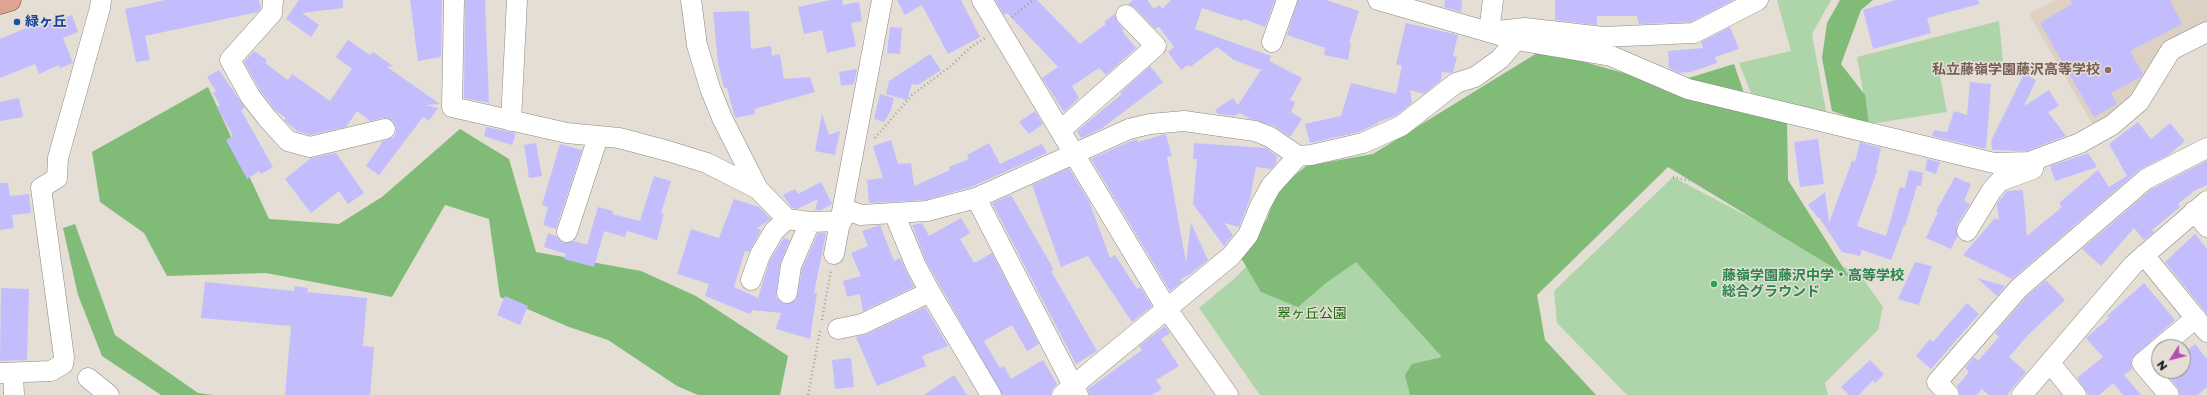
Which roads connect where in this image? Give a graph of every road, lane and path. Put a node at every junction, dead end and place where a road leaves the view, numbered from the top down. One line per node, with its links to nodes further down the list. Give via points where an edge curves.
1 (10, 0): 14 (main road)
2 (101, 0): 53 (street, via 58,158 57,178 41,188 63,364 51,371)
3 (273, 0): 23 (street, via 272,13 230,60 250,96 267,118 288,141 310,147)
4 (454, 0): 21 (street, via 452,107)
5 (517, 0): 21 (street)
6 (691, 0): 32 (street, via 697,45 710,88 722,118)
7 (882, 0): 26 (street)
8 (982, 0): 16 (street)
9 (1034, 0): 16 (path)
10 (1287, 0): 20 (street)
11 (1378, 0): 17 (street)
12 (1493, 0): 17 (street)
13 (1758, 0): 17 (street, via 1694,33 1603,37 1525,28)
14 (0, 3)
15 (1126, 15): 24 (street, via 1156,46)
16 (999, 29): 24 (street); 26 (path, via 971,47 951,66 912,95 871,142)
17 (1489, 32): 19 (street)
18 (2207, 32): 30 (street, via 2171,50 2140,102 2112,125 2080,143)
19 (1516, 40): 29 (street, via 1500,59 1475,77 1456,83 1401,126 1363,143); 30 (street, via 1611,56 1688,89 1994,163)
20 (1272, 42)
21 (511, 121): 25 (street)
22 (1781, 123): 31 (path, via 1779,200)
23 (384, 129)
24 (1061, 130): 28 (street)
25 (598, 137): 32 (street, via 620,138 707,163); 41 (street)
26 (856, 140): 36 (street)
27 (2207, 148): 62 (street, via 2146,179 2019,288 1937,382)
28 (1074, 152): 29 (street, via 1129,129 1184,121 1255,131 1270,137); 33 (street); 47 (street)
29 (1298, 156): 47 (street, via 1271,186 1248,235 1231,256)
30 (2035, 159): 40 (street, via 2033,169 2000,181)
31 (1673, 177)
32 (758, 189): 37 (street)
33 (976, 198): 35 (street, via 927,211); 57 (street)
34 (2201, 206): 39 (street); 43 (street)
35 (894, 213): 36 (street); 45 (street)
36 (843, 215): 38 (street); 42 (street)
37 (787, 219): 38 (street); 44 (street, via 774,231 760,255)
38 (810, 222): 46 (street, via 791,266)
39 (2207, 227)
40 (1967, 231)
41 (567, 232)
42 (834, 254)
43 (2144, 255): 48 (street); 52 (street)
44 (751, 280)
45 (930, 292): 49 (street, via 862,324); 60 (street)
46 (787, 293)
47 (1168, 309): 57 (street); 61 (street)
48 (2201, 325): 50 (street)
49 (838, 329)
50 (2176, 339)
51 (2151, 356): 54 (street, via 2142,363)
52 (2050, 363): 63 (street); 64 (street)
53 (7, 373): 58 (street)
54 (2151, 374)
55 (88, 378): 59 (street)
56 (2156, 379): 65 (street)
57 (1071, 392)
58 (14, 395)
59 (108, 395)
60 (991, 395)
61 (1228, 395)
62 (1950, 395)
63 (2022, 395)
64 (2076, 395)
65 (2169, 395)

